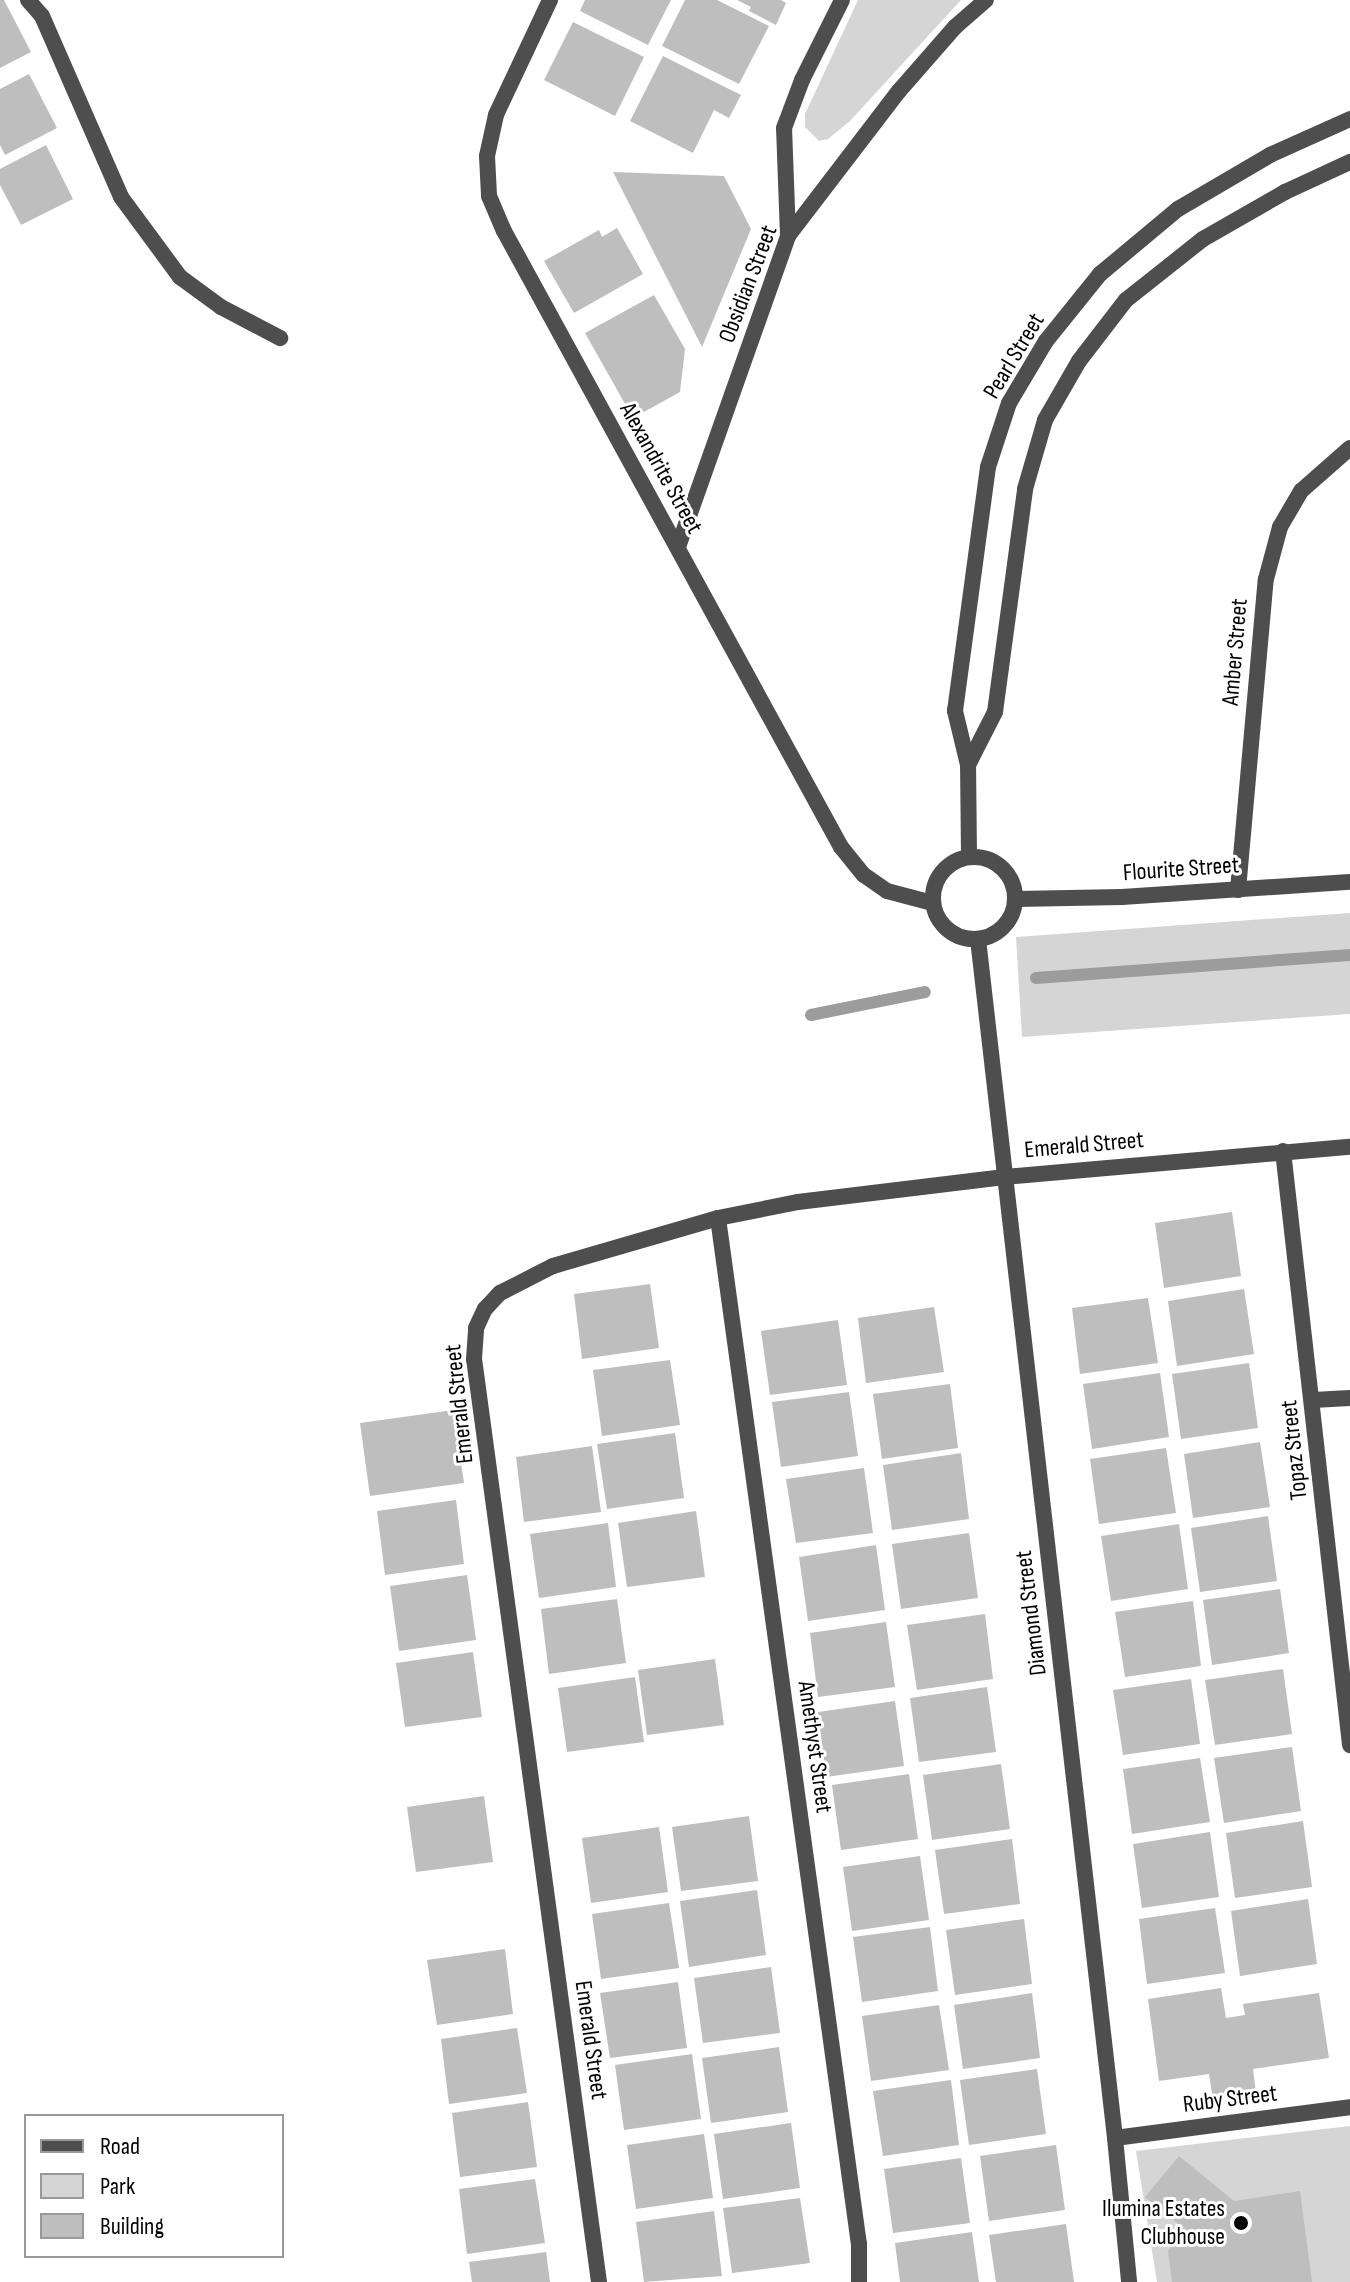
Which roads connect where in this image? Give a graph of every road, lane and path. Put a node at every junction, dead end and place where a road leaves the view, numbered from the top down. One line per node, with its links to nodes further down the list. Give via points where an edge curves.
1 (28, 0): 8 (street, via 42,16 121,197 180,277 221,307)
2 (550, 0): 10 (street, Alexandrite Street, via 496,115 487,156 489,196 526,277)
3 (842, 0): 7 (street, via 784,128)
4 (986, 0): 7 (street, Obsidian Street, via 899,91)
5 (1350, 119): 11 (street, Pearl Street, via 1270,155 1178,209 1111,265 1046,341 1009,403 988,467 955,711)
6 (1350, 162): 11 (street, Pearl Street, via 1203,239 1126,300 1079,361 1045,420 1025,489 995,712)
7 (788, 236): 10 (street, Obsidian Street)
8 (280, 338)
9 (1350, 448): 14 (street, Amber Street, via 1301,491 1280,527 1266,579)
10 (678, 547): 16 (street, Alexandrite Street, via 841,847 864,875 887,891)
11 (968, 765): 12 (street, Pearl Street)
12 (969, 856): 15 (street, via 997,863 1007,873); 16 (street, via 941,873)
13 (1350, 882): 14 (street, Flourite Street)
14 (1238, 890): 15 (street, Flourite Street)
15 (1015, 899): 17 (street, via 1004,926)
16 (932, 903): 17 (street, via 953,934)
17 (978, 939): 20 (street, Diamond Street)
18 (1350, 1147): 19 (street, Emerald Street)
19 (1283, 1151): 20 (street, Emerald Street); 23 (street, Topaz Street)
20 (1004, 1177): 21 (street, Emerald Street, via 798,1202); 26 (street, Diamond Street)
21 (718, 1218): 27 (street, Emerald Street, via 542,1271 500,1293 476,1328 476,1375); 28 (street, Amethyst Street, via 857,2228)
22 (1350, 1398): 23 (street)
23 (1313, 1400): 24 (street, Topaz Street)
24 (1350, 1745)
25 (1350, 2107): 26 (street, Ruby Street)
26 (1115, 2138): 29 (street, Diamond Street)
27 (599, 2282)
28 (859, 2282)
29 (1129, 2282)

